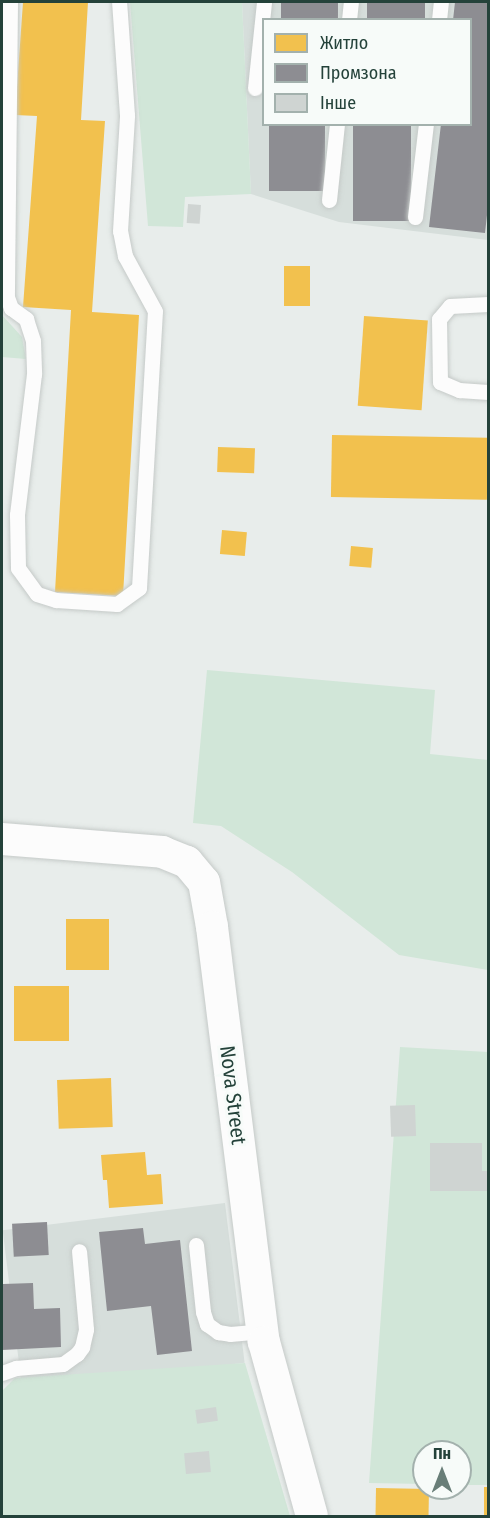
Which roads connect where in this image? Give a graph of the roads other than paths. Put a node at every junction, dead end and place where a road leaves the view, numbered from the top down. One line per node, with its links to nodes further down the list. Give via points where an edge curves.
1 (10, 2): 18 (lane, via 6,297 30,330 34,374)
2 (119, 2): 18 (lane, via 127,115 120,231 125,256 155,311 139,588 117,604 56,600 37,594 18,568)
3 (264, 2): 6 (lane)
4 (351, 2): 7 (lane)
5 (441, 2): 8 (lane)
6 (262, 18)
7 (349, 18)
8 (439, 18)
9 (262, 21): 10 (lane)
10 (255, 88)
11 (337, 126): 13 (lane)
12 (426, 126): 14 (lane)
13 (329, 200)
14 (415, 217)
15 (489, 304): 16 (lane, via 450,306 439,319 440,382 459,390)
16 (489, 392)
17 (2, 510): 18 (lane)
18 (17, 515)
19 (2, 839): 22 (street, Nova Street, via 162,852 187,862 204,882)
20 (196, 1245): 22 (lane, via 202,1312 207,1324 230,1334)
21 (80, 1251): 23 (lane, via 86,1329 82,1347 63,1364)
22 (263, 1331): 24 (street, Nova Street)
23 (2, 1373)
24 (312, 1516)

